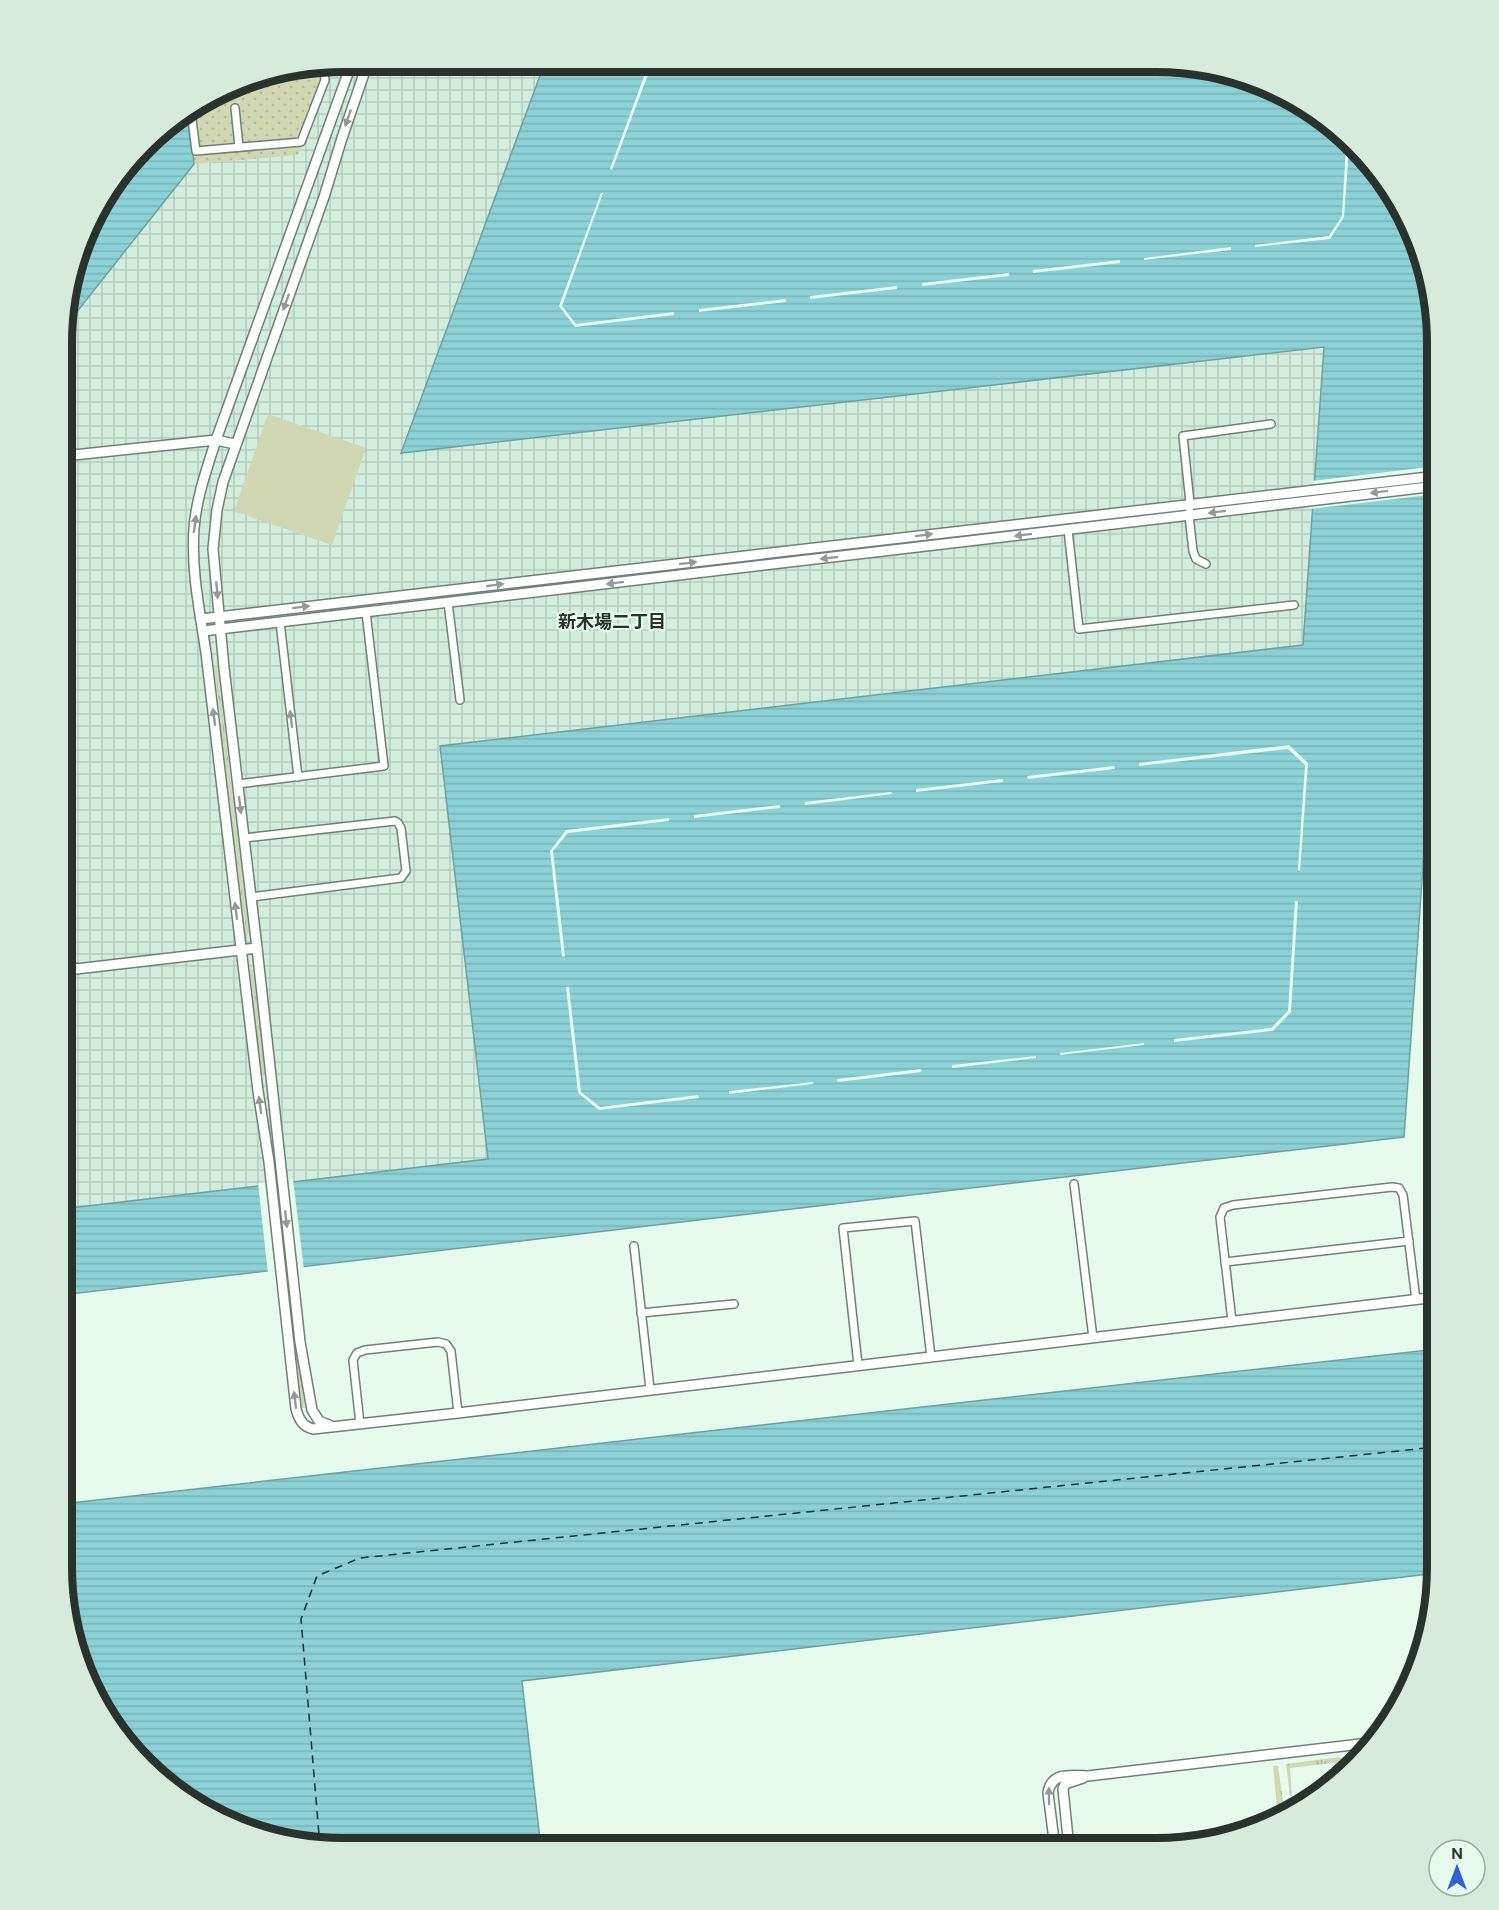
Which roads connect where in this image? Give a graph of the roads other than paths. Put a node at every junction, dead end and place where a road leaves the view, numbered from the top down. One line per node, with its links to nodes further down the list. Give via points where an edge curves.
1 (348, 72): 8 (street)
2 (364, 72): 9 (street, one-way to 9, via 324,197)
3 (324, 73): 6 (street, via 325,80 301,142)
4 (235, 108): 6 (street)
5 (192, 118): 6 (street, via 196,151)
6 (239, 147)
7 (1271, 424): 13 (street, via 1183,436)
8 (216, 440): 9 (street); 10 (street); 25 (street, one-way to 8, via 193,556 194,527)
9 (235, 444): 24 (street, one-way to 24, via 219,497 213,549)
10 (72, 455)
11 (1427, 477): 13 (street)
12 (1427, 487): 14 (street, one-way to 14)
13 (1190, 503): 14 (street); 16 (street, one-way to 13)
14 (1189, 516): 15 (street); 18 (street, via 1193,551 1196,559)
15 (1068, 530): 17 (street, one-way to 17); 22 (street, via 1079,629)
16 (886, 540): 17 (street); 19 (street, one-way to 16)
17 (888, 552): 20 (street, one-way to 20)
18 (1206, 564)
19 (566, 577): 20 (street); 24 (street, one-way to 19)
20 (567, 589): 21 (street)
21 (448, 602): 23 (street); 29 (street)
22 (1294, 605)
23 (366, 612): 26 (street); 30 (street, via 384,766)
24 (219, 617): 25 (street); 27 (street)
25 (201, 619): 28 (street)
26 (280, 622): 27 (street); 30 (street, one-way to 26)
27 (220, 629): 28 (street); 31 (street)
28 (203, 632): 35 (street, one-way to 28)
29 (460, 700)
30 (298, 777): 31 (street)
31 (238, 784): 32 (street, one-way to 32)
32 (244, 838): 33 (street); 33 (street, via 395,821 401,828 406,871 401,878)
33 (251, 897): 34 (street)
34 (257, 948): 35 (street); 52 (street, one-way to 52, via 300,1342 312,1410 320,1421)
35 (241, 950): 36 (street); 52 (street, one-way to 35, via 313,1429 304,1425 296,1409)
36 (72, 967)
37 (1074, 1184): 46 (street)
38 (1409, 1241): 40 (street); 40 (street, via 1403,1196 1399,1188 1392,1187 1228,1207 1220,1217); 42 (street)
39 (634, 1246): 44 (street)
40 (1225, 1262): 45 (street)
41 (1427, 1298): 42 (street)
42 (1416, 1300): 45 (street)
43 (734, 1304): 44 (street)
44 (641, 1313): 49 (street)
45 (1232, 1321): 46 (street)
46 (1093, 1338): 47 (street)
47 (931, 1356): 48 (street); 48 (street, via 915,1221 843,1228)
48 (858, 1365): 49 (street)
49 (650, 1389): 50 (street)
50 (458, 1413): 51 (street); 51 (street, via 451,1351 446,1344 365,1350 353,1360)
51 (360, 1424): 52 (street)
52 (334, 1426)
53 (1360, 1746): 54 (street)
54 (1088, 1776): 55 (street, one-way to 54, via 1049,1785 1062,1776); 56 (street, via 1065,1784 1063,1789)
55 (1053, 1838)
56 (1068, 1838)

